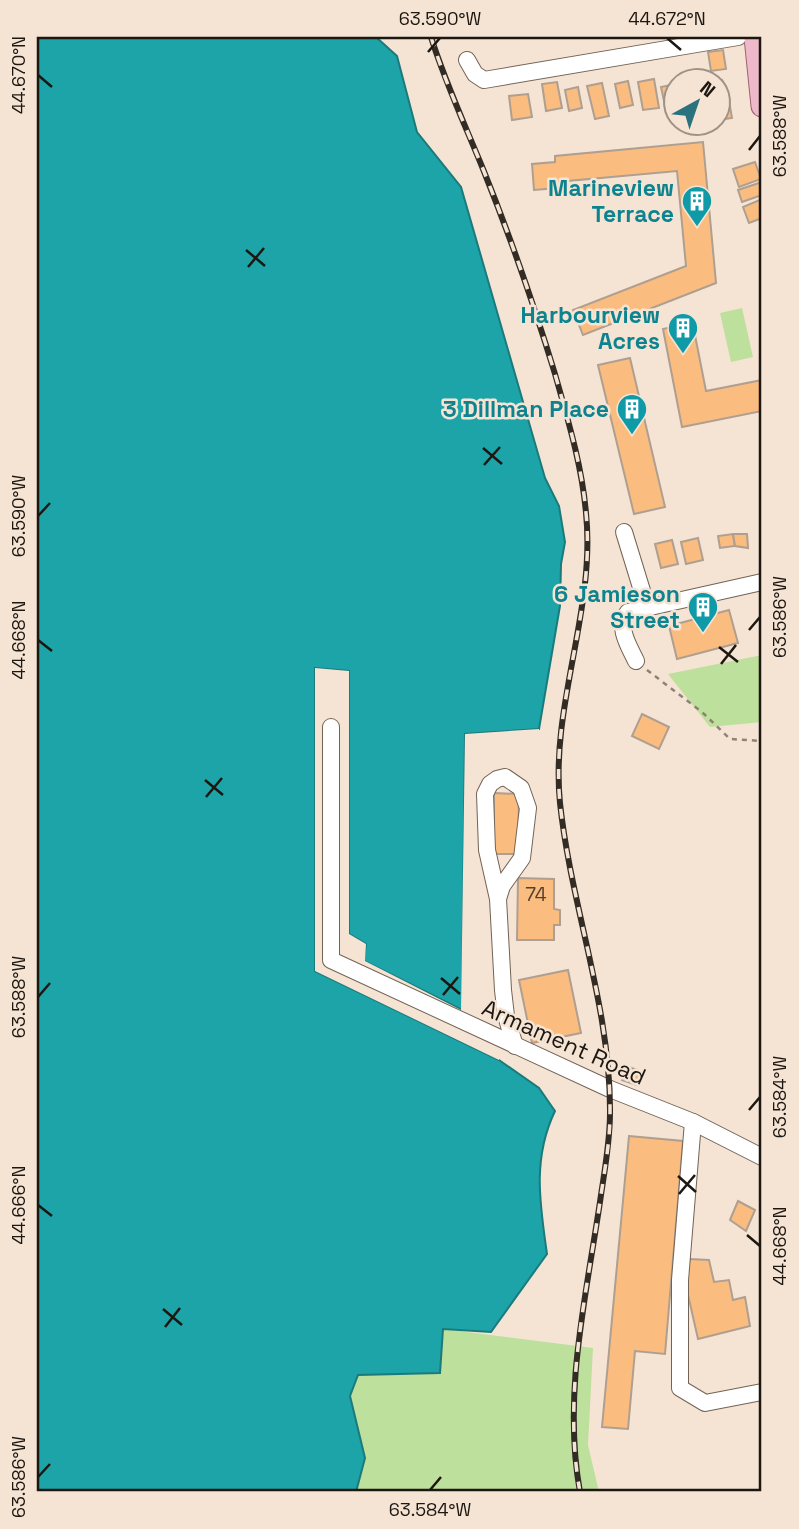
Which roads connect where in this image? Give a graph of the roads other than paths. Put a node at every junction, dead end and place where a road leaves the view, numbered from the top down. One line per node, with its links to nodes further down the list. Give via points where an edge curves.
1 (738, 37): 3 (street, via 484,80)
2 (755, 37): 4 (main road)
3 (467, 60)
4 (762, 106)
5 (624, 531): 7 (street)
6 (762, 582): 7 (street)
7 (644, 608): 8 (street, via 628,612 623,619)
8 (636, 661)
9 (331, 727): 11 (street, Armament Road, via 331,960)
10 (498, 899): 10 (street, via 486,850 485,794 490,784 505,777 521,788 528,808 522,858); 11 (street, via 506,1016)
11 (515, 1046): 12 (street, Armament Road)
12 (693, 1122): 13 (street, Armament Road); 14 (street, via 680,1280 680,1388 705,1403)
13 (762, 1157)
14 (762, 1392)

